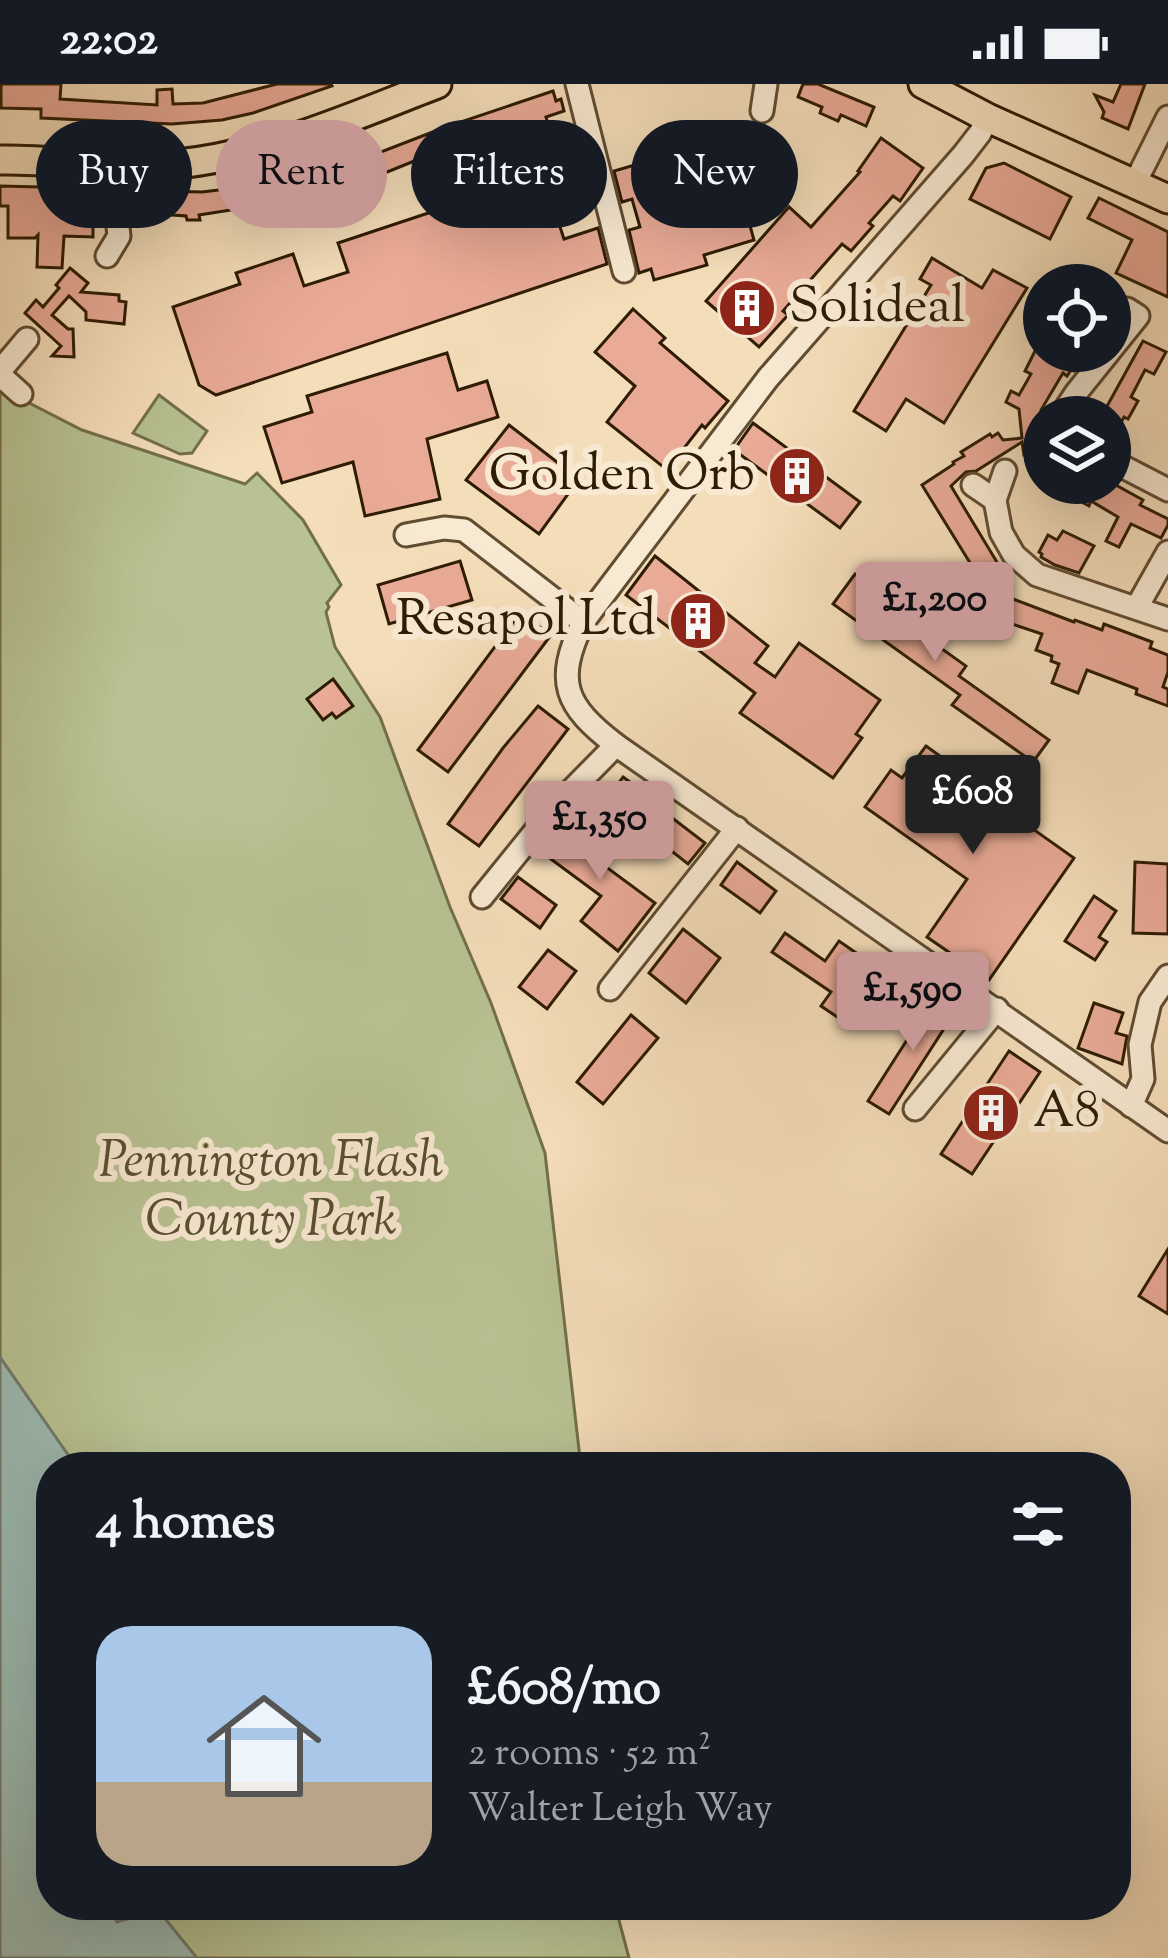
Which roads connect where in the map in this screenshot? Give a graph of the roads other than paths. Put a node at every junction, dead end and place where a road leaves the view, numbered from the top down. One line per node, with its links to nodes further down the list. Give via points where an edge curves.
1 (436, 84): 10 (main road, via 280,145)
2 (578, 84): 15 (street)
3 (766, 84): 5 (street)
4 (923, 84): 7 (main road)
5 (762, 111)
6 (1168, 117): 11 (street)
7 (988, 118): 11 (main road); 30 (street, via 768,378)
8 (0, 160): 9 (main road)
9 (36, 161)
10 (192, 162)
11 (1135, 183): 12 (main road)
12 (1168, 199)
13 (118, 228): 14 (street)
14 (107, 256)
15 (624, 271)
16 (1138, 315): 20 (street)
17 (27, 339): 18 (street)
18 (0, 373): 19 (street)
19 (21, 394)
20 (1074, 396)
21 (1005, 471): 25 (street)
22 (1131, 471): 24 (street)
23 (974, 485): 25 (street)
24 (1168, 490)
25 (995, 500): 28 (street, via 1007,544 1037,575)
26 (406, 536): 30 (street, via 464,530)
27 (1168, 552): 28 (street)
28 (1137, 608): 29 (street)
29 (1168, 619)
30 (583, 622): 31 (street, via 565,668 568,687 589,724)
31 (616, 745): 32 (street); 33 (street)
32 (737, 828): 35 (street); 36 (street)
33 (482, 896)
34 (1168, 976): 37 (street, via 1150,1002 1140,1045 1143,1078)
35 (610, 989)
36 (997, 1010): 37 (street); 38 (street)
37 (1131, 1106): 39 (street)
38 (915, 1109)
39 (1168, 1131)

